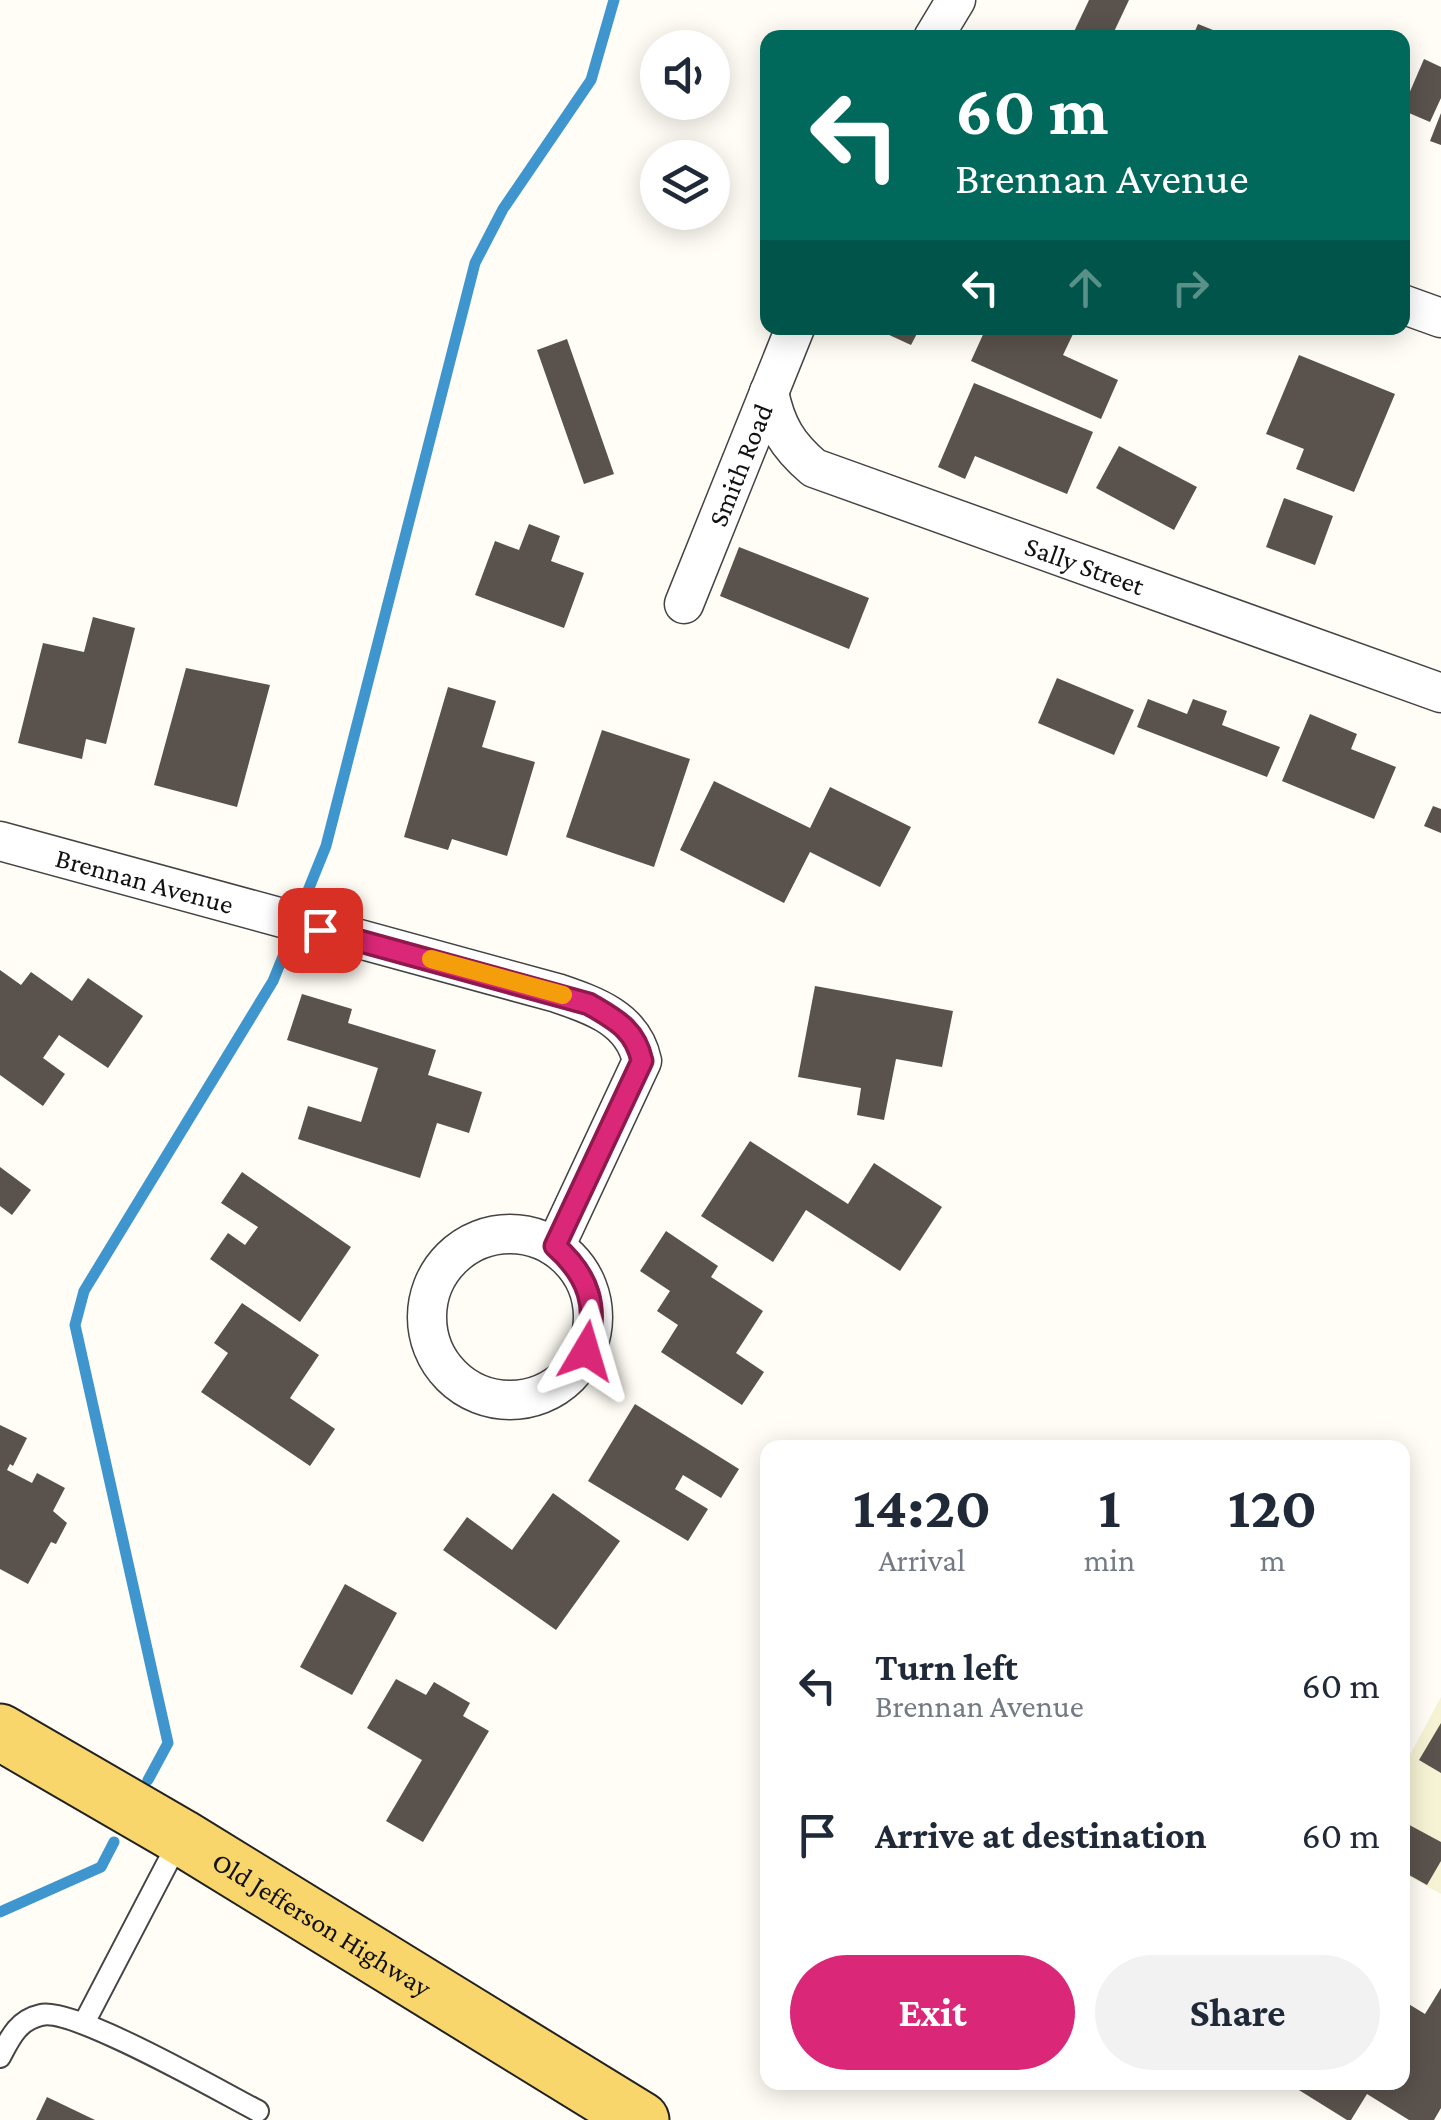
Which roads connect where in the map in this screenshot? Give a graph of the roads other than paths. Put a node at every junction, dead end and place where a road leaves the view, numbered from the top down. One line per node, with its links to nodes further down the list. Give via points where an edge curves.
1 (956, 0): 2 (street)
2 (938, 30)
3 (1410, 307): 4 (street)
4 (1441, 318)
5 (792, 335): 6 (street, Smith Road)
6 (769, 392): 7 (street, Smith Road); 8 (street, Sally Street, via 785,440 814,468)
7 (684, 604)
8 (1441, 693)
9 (0, 841): 10 (street, Brennan Avenue, via 557,993 628,1027 642,1061)
10 (555, 1246): 10 (street, via 514,1234 494,1236 445,1266 427,1321 438,1358 464,1386 509,1400 533,1396 554,1387 579,1361 592,1328 592,1304 586,1282)
11 (0, 1732): 12 (main road, Old Jefferson Highway)
12 (181, 1837): 13 (lane); 16 (main road, Old Jefferson Highway)
13 (84, 2023): 14 (lane, via 43,2014 14,2029); 15 (lane)
14 (0, 2057)
15 (258, 2111)
16 (641, 2120)

